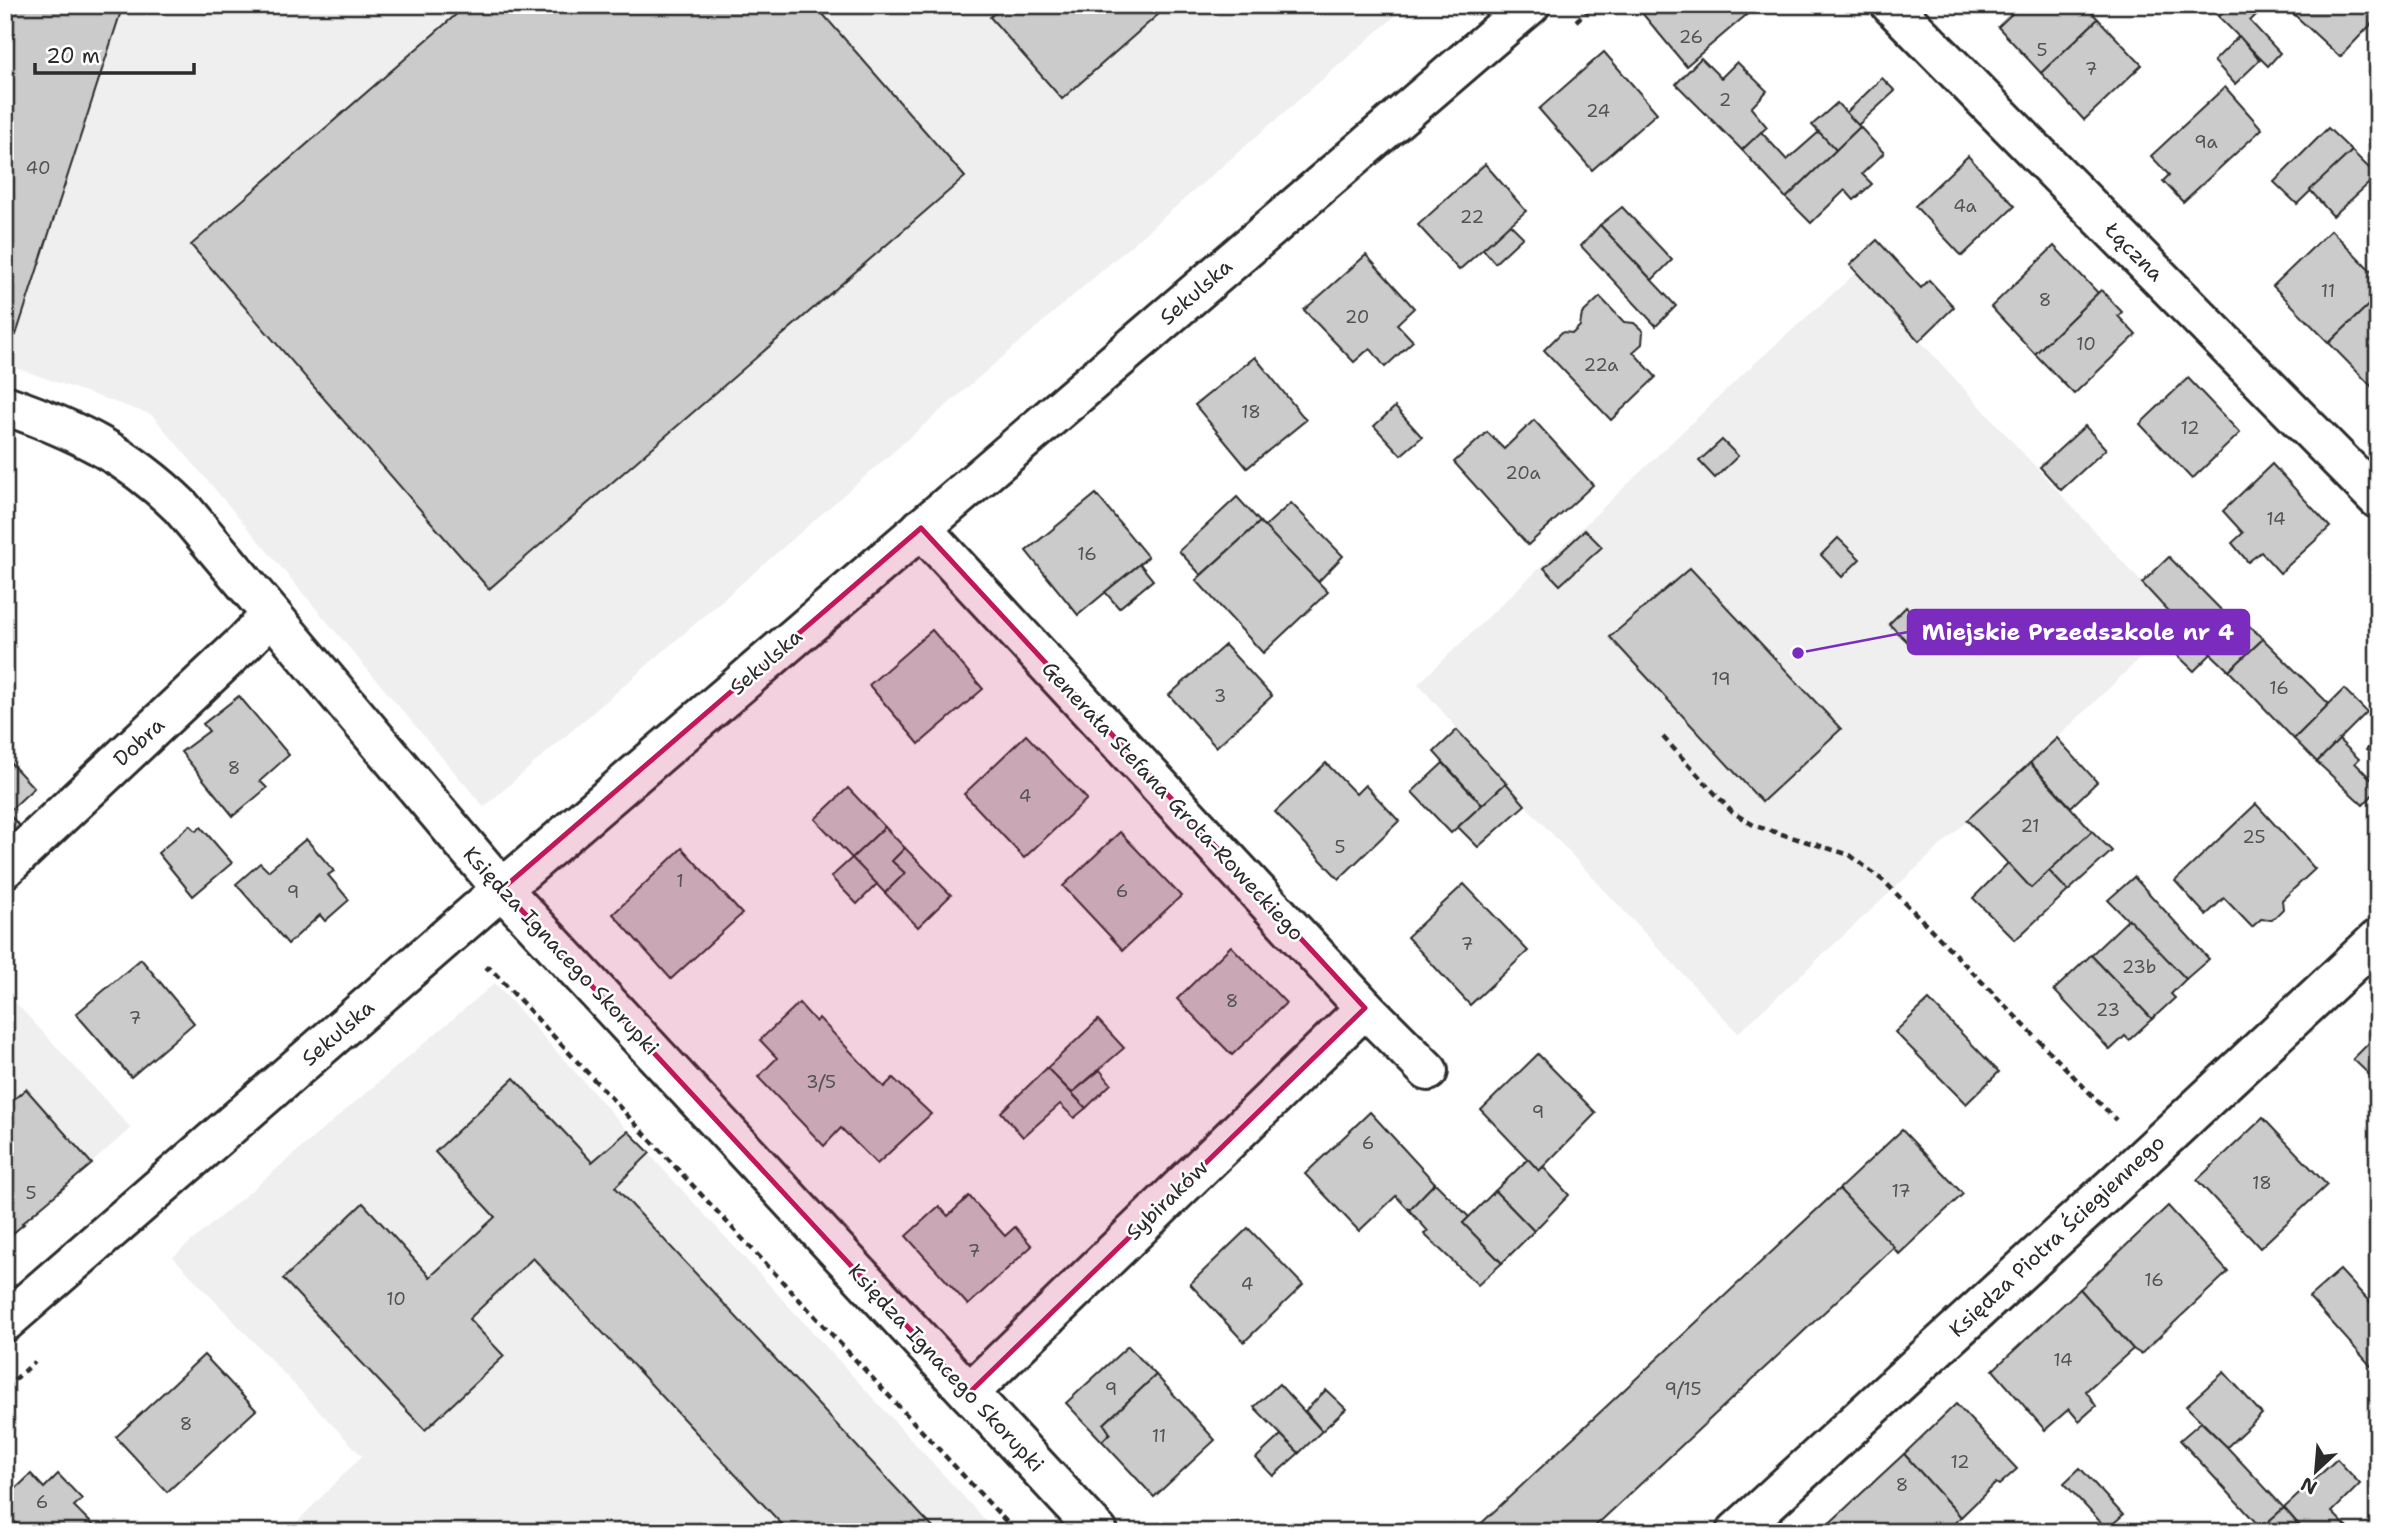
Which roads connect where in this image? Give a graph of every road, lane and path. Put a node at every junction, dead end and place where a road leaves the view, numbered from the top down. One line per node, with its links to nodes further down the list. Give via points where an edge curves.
1 (1530, 5): 5 (street, Sekulska)
2 (1891, 5): 4 (street, Łączna)
3 (5, 405): 6 (street, Księdza Ignacego Skorupki, via 90,439 152,479)
4 (2378, 499)
5 (921, 528): 9 (street, Sekulska); 12 (street, Generała Stefana Grota-Roweckiego)
6 (271, 615): 8 (street, Dobra); 9 (street, Księdza Ignacego Skorupki)
7 (1663, 737): 14 (path, via 1732,812 1755,826 1850,855 1885,882)
8 (5, 868)
9 (502, 888): 15 (street, Sekulska); 16 (street, Księdza Ignacego Skorupki)
10 (2378, 939): 19 (street, Księdza Piotra Ściegiennego)
11 (481, 974): 17 (path, via 489,967)
12 (1364, 1008): 13 (street, Generała Stefana Grota-Roweckiego); 16 (street, Sybiraków)
13 (1428, 1071)
14 (2120, 1125)
15 (5, 1322)
16 (969, 1393): 18 (street, Księdza Ignacego Skorupki)
17 (1016, 1532)
18 (1098, 1532)
19 (1735, 1532)

